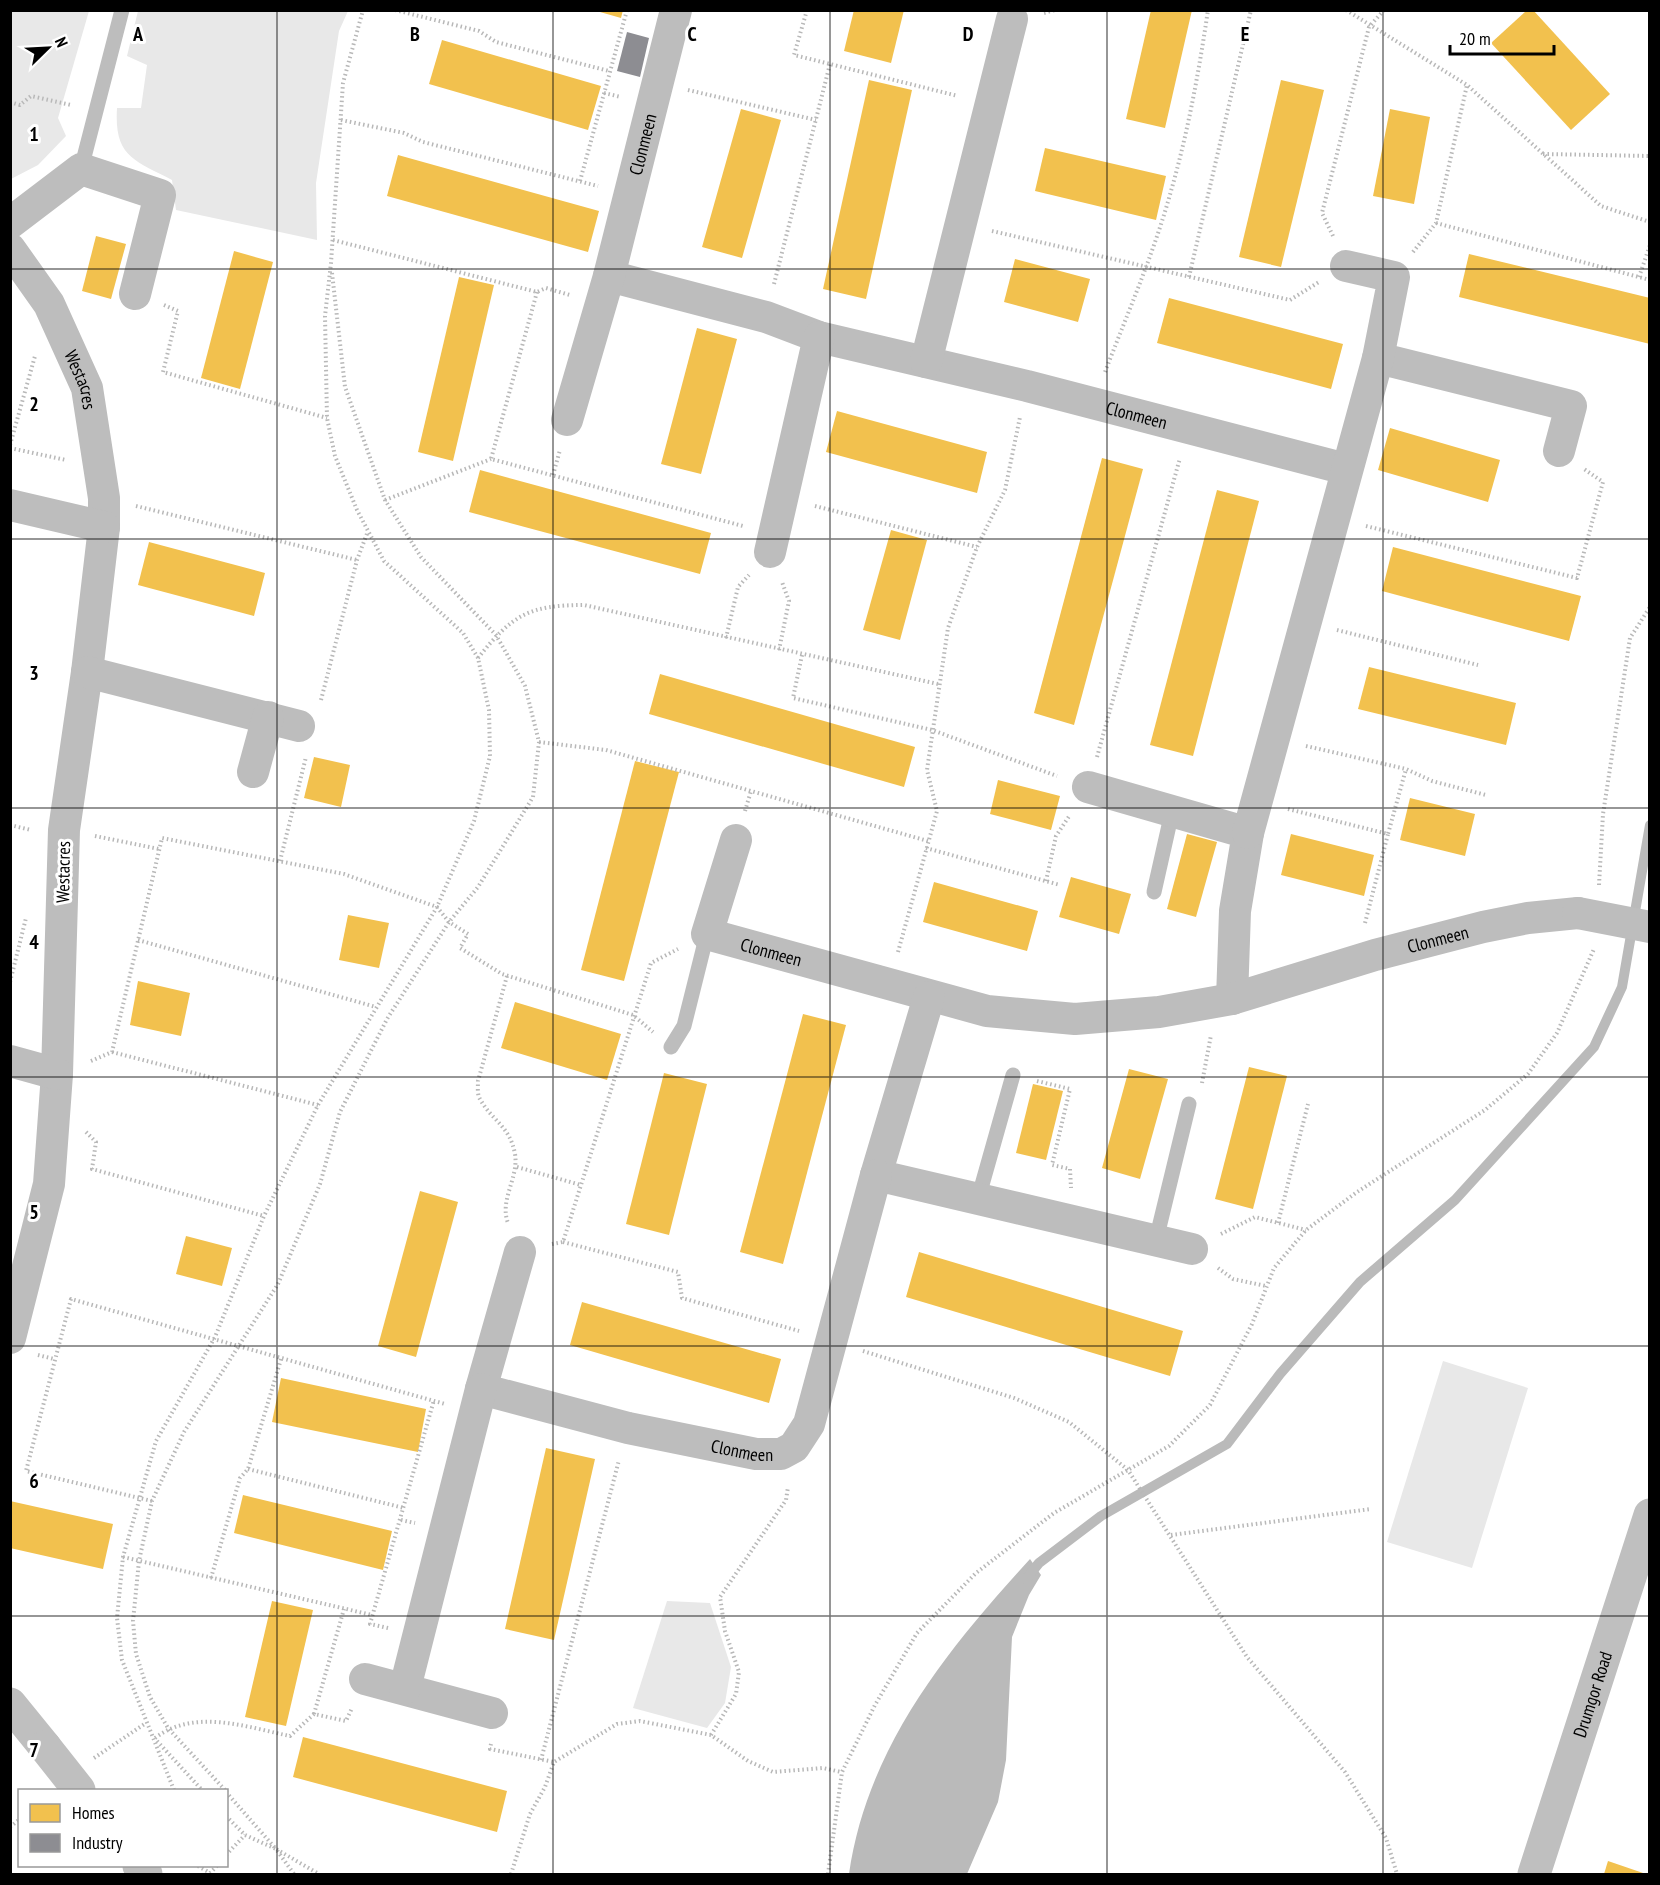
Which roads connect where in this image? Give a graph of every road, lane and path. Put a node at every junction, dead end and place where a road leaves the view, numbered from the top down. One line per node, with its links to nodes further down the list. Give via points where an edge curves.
1 (122, 10): 19 (lane)
2 (363, 10): 20 (path, via 343,83)
3 (395, 10): 14 (path, via 479,31 496,42)
4 (627, 10): 14 (path)
5 (676, 10): 15 (street, Clonmeen)
6 (807, 10): 13 (path, via 794,55)
7 (1208, 10): 36 (path, via 1172,190)
8 (1251, 10): 37 (path)
9 (1346, 10): 12 (path)
10 (1384, 10): 12 (path)
11 (1012, 19): 18 (street)
12 (1369, 27): 16 (path); 35 (path, via 1322,213)
13 (830, 64): 18 (path); 21 (path)
14 (609, 71): 25 (path)
15 (658, 82): 21 (path); 26 (street, Clonmeen)
16 (1467, 85): 22 (path); 29 (path)
17 (10, 102): 19 (path, via 20,105 32,96)
18 (991, 104): 30 (street)
19 (96, 110): 24 (lane)
20 (341, 120): 25 (path); 31 (path)
21 (816, 120): 45 (path)
22 (1542, 154): 23 (path); 27 (path, via 1601,206)
23 (1650, 156)
24 (81, 169): 28 (street); 43 (street, via 160,195)
25 (580, 181): 26 (path)
26 (630, 193): 41 (street, Clonmeen)
27 (1650, 222)
28 (10, 223)
29 (1437, 223): 38 (path); 39 (path)
30 (961, 224): 36 (path); 48 (street)
31 (333, 240): 34 (path); 42 (path)
32 (1650, 245): 39 (path)
33 (10, 249): 44 (street, Westacres)
34 (331, 263): 51 (path, via 324,316); 60 (path, via 345,387)
35 (1346, 266): 37 (path, via 1290,300); 38 (street)
36 (1146, 267): 37 (path); 50 (path)
37 (1188, 276)
38 (1394, 277): 47 (street)
39 (1639, 277): 40 (path)
40 (1650, 280)
41 (605, 290): 42 (path, via 546,288); 45 (street, Clonmeen); 52 (street, Clonmeen)
42 (537, 292): 56 (path)
43 (135, 294): 51 (path, via 178,310 163,372)
44 (49, 304): 54 (path); 57 (street, Westacres, via 87,388)
45 (766, 317): 46 (street, Clonmeen)
46 (819, 337): 48 (street, Clonmeen); 59 (street)
47 (1378, 358): 55 (street, via 1571,406); 58 (street)
48 (926, 362): 49 (street, Clonmeen)
49 (1027, 386): 50 (street, Clonmeen); 66 (path, via 1005,490)
50 (1093, 403): 53 (street, Clonmeen)
51 (327, 418): 64 (path, via 335,456)
52 (567, 420)
53 (1188, 428): 58 (street, Clonmeen); 85 (path)
54 (10, 446): 57 (path)
55 (1559, 451): 63 (path, via 1603,482 1577,579)
56 (491, 459): 60 (path); 65 (path)
57 (100, 467): 62 (street, Westacres)
58 (1346, 469): 63 (street)
59 (783, 498): 65 (street); 66 (path)
60 (385, 500): 70 (path, via 421,556)
61 (10, 505): 62 (street)
62 (104, 512): 67 (path); 76 (street, Westacres)
63 (1333, 517): 69 (street)
64 (368, 531): 67 (path); 74 (path, via 384,561 463,633)
65 (772, 543): 71 (path, via 738,586); 72 (path, via 789,601)
66 (977, 547): 77 (path, via 948,628)
67 (357, 560): 79 (path)
68 (1650, 607): 100 (path, via 1630,638)
69 (1305, 622): 75 (path); 81 (street)
70 (496, 635): 71 (path, via 522,614 551,605 584,605); 74 (path); 82 (path, via 525,686)
71 (726, 638): 72 (path)
72 (778, 650): 73 (path)
73 (802, 655): 77 (path); 80 (path, via 793,698)
74 (478, 658): 101 (path, via 489,710 490,756 474,821)
75 (1478, 665)
76 (87, 672): 78 (street); 89 (street, Westacres)
77 (938, 684): 80 (path)
78 (267, 717): 79 (street); 84 (street)
79 (309, 727): 96 (path)
80 (932, 730): 85 (path); 93 (path, via 927,770 937,811)
81 (1274, 738): 83 (path); 87 (street)
82 (539, 742): 93 (path, via 606,750); 102 (path, via 533,797 478,887)
83 (1406, 769): 86 (path, via 1432,781); 91 (path)
84 (253, 772)
85 (1088, 787): 88 (street); 97 (path, via 1056,836)
86 (1486, 795)
87 (1256, 802): 90 (street); 91 (path)
88 (1172, 812): 90 (street); 99 (lane)
89 (64, 830): 95 (path); 118 (street, Westacres)
90 (1248, 833): 111 (street)
91 (1388, 834): 105 (path)
92 (736, 840): 104 (street)
93 (928, 841): 94 (path)
94 (926, 848): 97 (path); 109 (path)
95 (159, 849): 96 (path, via 162,838); 107 (path)
96 (280, 861): 101 (path, via 344,874)
97 (1046, 881): 98 (path)
98 (1060, 885)
99 (1154, 892)
100 (1588, 904): 103 (street, Clonmeen, bridge); 111 (street, Clonmeen, via 1375,955)
101 (437, 907): 102 (path); 112 (path)
102 (449, 922): 108 (path, via 468,934 460,948); 137 (path, via 387,1019 345,1102 320,1184 278,1284)
103 (1650, 927)
104 (707, 934): 109 (street, Clonmeen); 113 (path, via 651,963); 114 (lane, via 684,1026)
105 (1362, 934)
106 (1595, 939): 129 (path, via 1594,950 1557,1033 1528,1074 1485,1110 1357,1192)
107 (138, 940): 112 (path); 115 (path)
108 (507, 976): 113 (path); 122 (path, via 478,1081 478,1098 509,1134)
109 (889, 985): 110 (street, Clonmeen)
110 (929, 997): 111 (street, Clonmeen, via 987,1011 1075,1019 1160,1012); 123 (street, Clonmeen)
111 (1225, 1001): 119 (path, via 1201,1085)
112 (376, 1007): 121 (path)
113 (633, 1015): 124 (path)
114 (671, 1047)
115 (112, 1052): 118 (path); 121 (path)
116 (10, 1062): 118 (street)
117 (1013, 1075): 125 (lane); 127 (path, via 1070,1089 1052,1165 1070,1169)
118 (56, 1088): 126 (path, via 96,1142 92,1169); 138 (street, Westacres, via 49,1184)
119 (1188, 1104): 130 (lane)
120 (1308, 1104): 128 (path)
121 (318, 1105): 126 (path)
122 (517, 1167): 124 (path); 133 (path, via 504,1212)
123 (876, 1175): 125 (street); 136 (street, Clonmeen)
124 (581, 1185): 131 (path)
125 (978, 1199): 127 (street)
126 (264, 1216): 135 (path)
127 (1072, 1221): 130 (street)
128 (1278, 1222): 129 (path); 132 (path, via 1255,1217)
129 (1306, 1230): 134 (path, via 1274,1268)
130 (1156, 1240): 132 (street)
131 (563, 1242): 133 (path); 136 (path, via 678,1272 682,1298)
132 (1192, 1249): 134 (path, via 1233,1279)
133 (520, 1252): 142 (street)
134 (1266, 1286): 146 (path, via 1252,1324 1210,1405 1169,1446)
135 (215, 1337): 137 (path); 140 (path, via 71,1299); 147 (path, via 156,1441)
136 (830, 1340): 144 (street, Clonmeen, via 809,1424); 146 (path, via 1014,1398 1069,1422)
137 (240, 1344): 139 (path); 148 (path, via 183,1432)
138 (23, 1346): 140 (path)
139 (283, 1356): 141 (path); 145 (path)
140 (54, 1359): 147 (path, via 26,1471)
141 (434, 1400): 142 (path); 149 (path)
142 (478, 1401): 143 (street, Clonmeen); 158 (street)
143 (628, 1428): 144 (street, Clonmeen, via 756,1454 781,1454); 167 (path)
144 (794, 1448): 165 (path, via 786,1500 720,1597 725,1631 739,1672 736,1694)
145 (248, 1469): 149 (path); 155 (path, via 240,1478)
146 (1128, 1470): 152 (path); 169 (path, via 1045,1519 976,1573 917,1633)
147 (139, 1497): 148 (path); 153 (path)
148 (152, 1502): 154 (path)
149 (404, 1508): 157 (path)
150 (1371, 1509): 152 (path)
151 (1650, 1515): 184 (street, Drumgor Road)
152 (1171, 1535): 183 (path, via 1247,1657 1345,1772 1386,1838)
153 (123, 1557): 154 (path); 166 (path, via 117,1618 122,1660)
154 (139, 1561): 155 (path); 164 (path, via 133,1621 136,1654 150,1697)
155 (211, 1578): 156 (path)
156 (344, 1609): 157 (path); 163 (path)
157 (372, 1615): 158 (path, via 370,1624)
158 (418, 1635): 160 (street)
159 (365, 1679): 160 (street); 163 (path, via 346,1721)
160 (405, 1688): 162 (street)
161 (10, 1704): 170 (street, bridge)
162 (492, 1713): 167 (path, via 490,1749)
163 (314, 1714): 164 (path, via 290,1736 210,1719)
164 (168, 1728): 166 (path); 173 (path)
165 (711, 1735): 168 (path, via 640,1721 617,1724); 169 (path, via 748,1761 773,1772 823,1768)
166 (155, 1738): 171 (path); 172 (path)
167 (541, 1760): 168 (path)
168 (554, 1762): 181 (path, via 530,1814)
169 (842, 1772): 182 (path)
170 (77, 1789)
171 (173, 1789)
172 (200, 1789)
173 (224, 1789)
174 (228, 1793): 177 (path)
175 (228, 1818): 176 (path)
176 (245, 1835): 177 (path); 178 (path)
177 (276, 1849): 179 (path); 180 (path)
178 (228, 1853)
179 (294, 1875)
180 (319, 1875)
181 (511, 1875)
182 (828, 1875)
183 (1397, 1875)
184 (1534, 1875)

